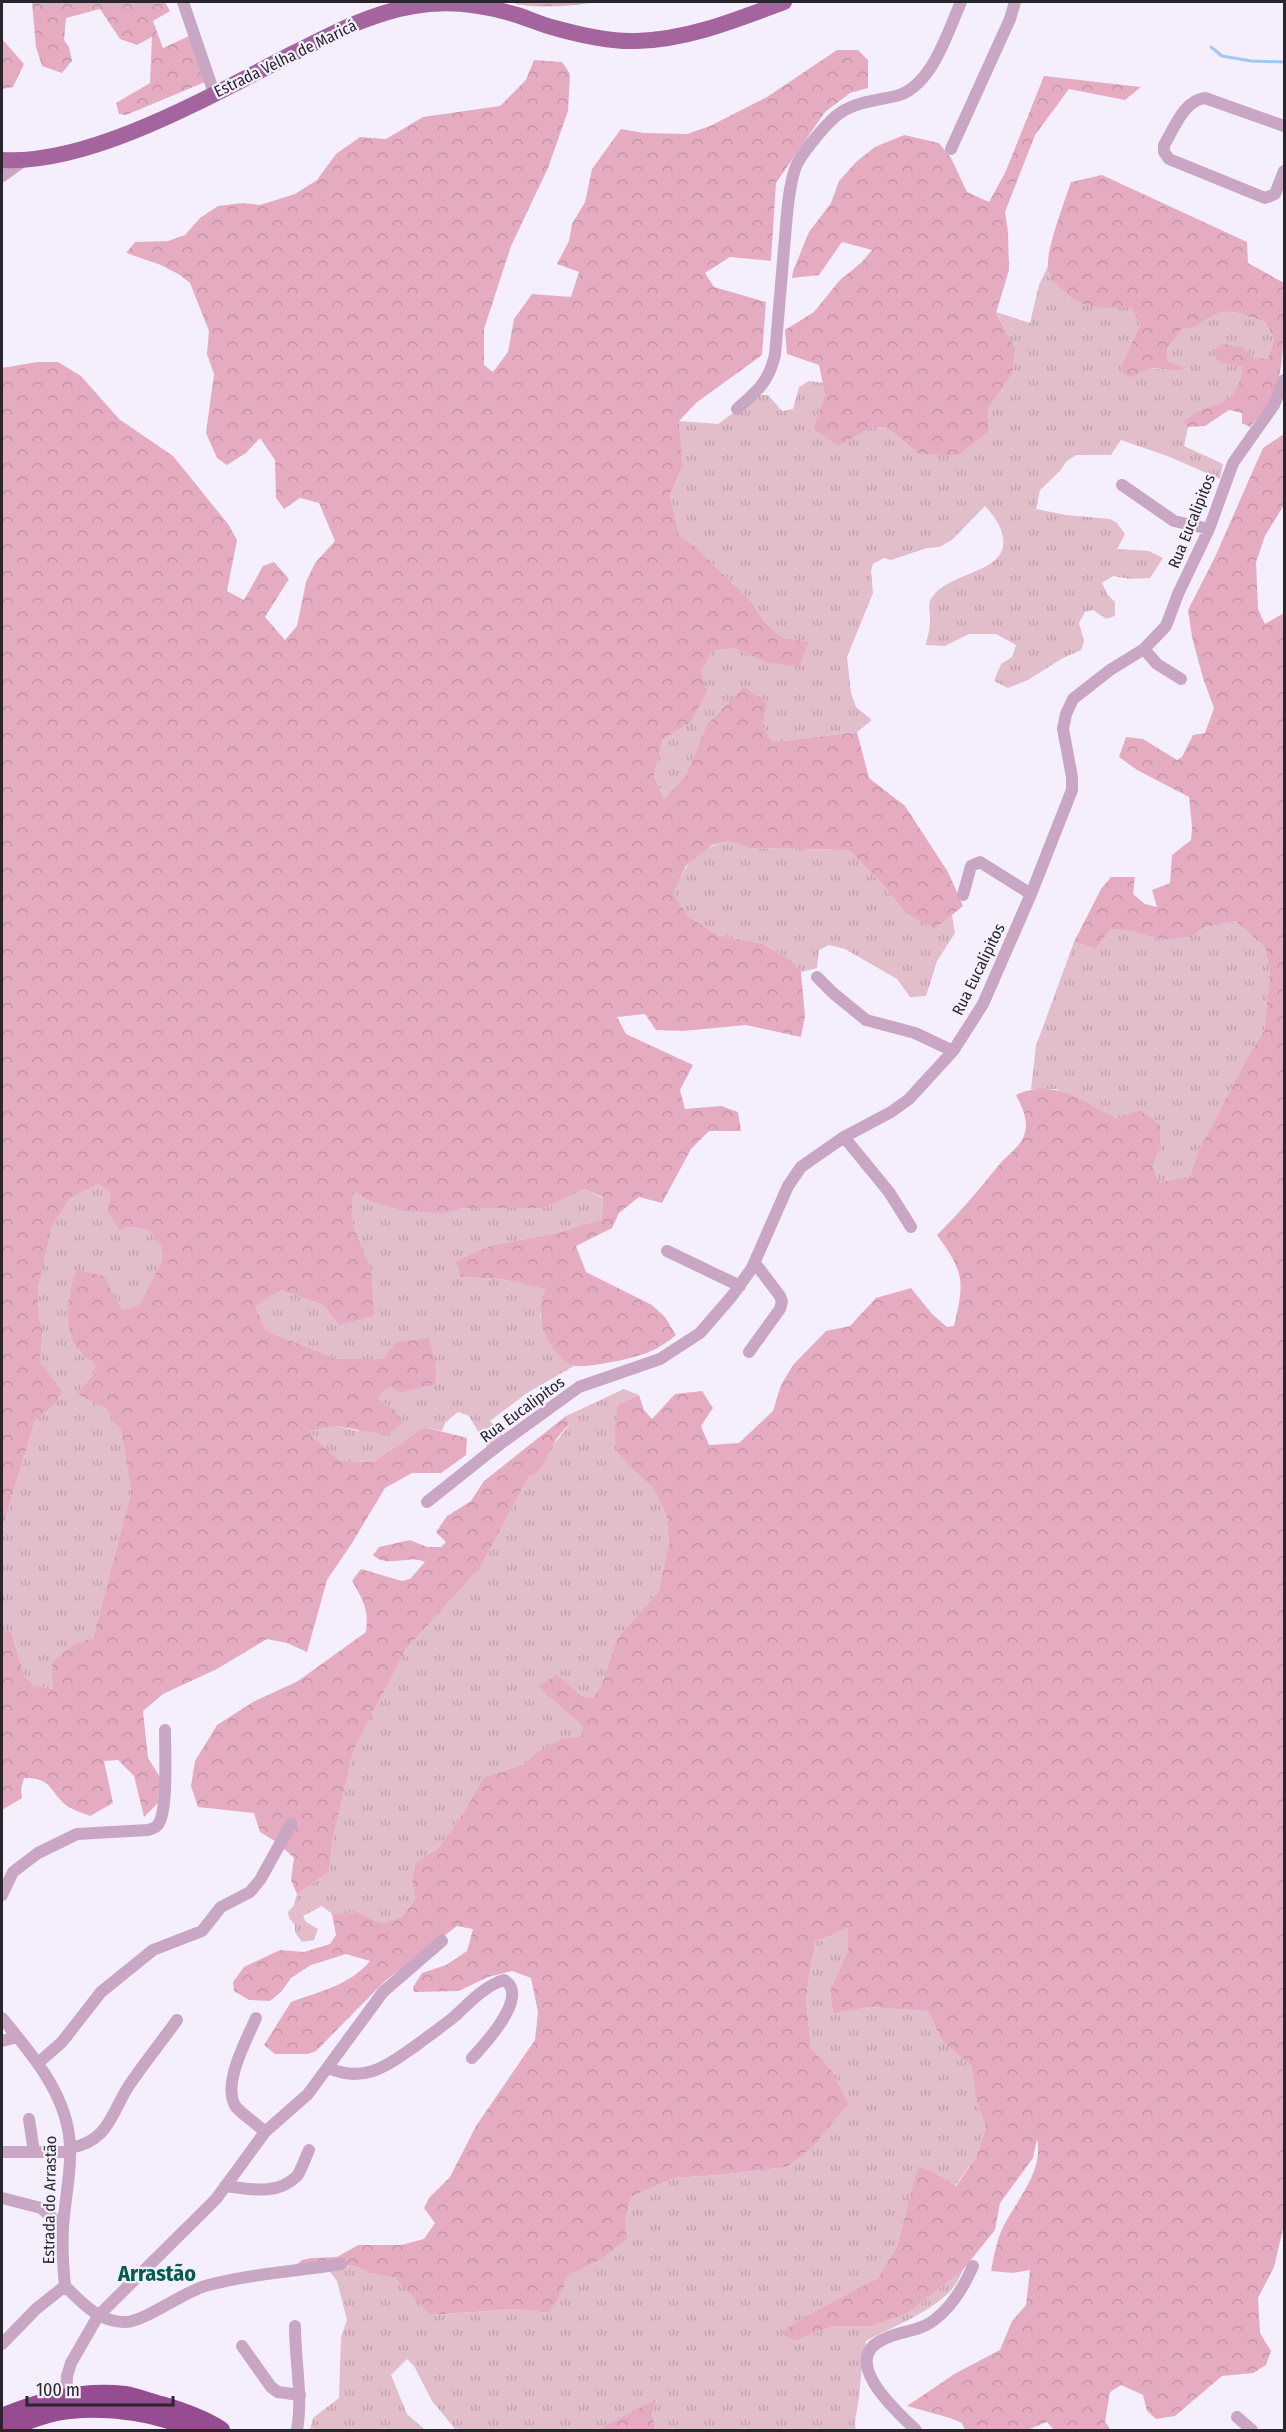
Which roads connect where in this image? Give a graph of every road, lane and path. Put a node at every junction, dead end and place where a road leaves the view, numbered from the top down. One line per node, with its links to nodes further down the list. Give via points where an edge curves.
1 (183, 2): 6 (street)
2 (784, 2): 5 (main road, Estrada Velha de Maricá, via 724,24 675,37 635,42 598,38 464,3)
3 (962, 2): 14 (street, via 923,79 899,95 840,112 820,132 795,168 771,374)
4 (1015, 2): 8 (street)
5 (382, 7): 6 (main road, Estrada Velha de Maricá)
6 (214, 93): 10 (main road, Estrada Velha de Maricá, via 94,146)
7 (1284, 126): 11 (street, via 1205,98 1198,99 1190,102 1164,145 1164,152 1169,159 1265,198 1275,194)
8 (951, 149)
9 (2, 160): 10 (main road, Estrada Velha de Maricá)
10 (23, 161): 12 (street)
11 (1284, 171)
12 (2, 177)
13 (1284, 380): 16 (street, Rua Eucalipitos, via 1274,405 1233,463)
14 (737, 409)
15 (1122, 485): 16 (street, via 1174,521)
16 (1209, 529): 17 (street, Rua Eucalipitos, via 1166,626)
17 (1144, 649): 18 (street, via 1157,664); 19 (street, Rua Eucalipitos, via 1073,699 1066,714 1063,729 1072,790)
18 (1181, 679)
19 (1031, 894): 20 (street, via 980,862 971,866); 22 (street, Rua Eucalipitos, via 983,1004)
20 (963, 895)
21 (817, 977): 22 (street, via 866,1020 915,1033)
22 (953, 1051): 23 (street, Rua Eucalipitos, via 909,1099)
23 (844, 1137): 24 (street, via 889,1192); 26 (street, Rua Eucalipitos, via 801,1167 788,1185)
24 (911, 1227)
25 (668, 1251): 27 (street)
26 (755, 1263): 27 (street, Rua Eucalipitos); 28 (street, via 782,1302)
27 (740, 1286): 29 (street, Rua Eucalipitos, via 700,1333 660,1359 579,1387)
28 (749, 1352)
29 (427, 1502)
30 (165, 1730): 32 (street, via 160,1823 148,1830 77,1833 38,1853 13,1872)
31 (291, 1824): 40 (street, via 250,1892 222,1907 202,1931 153,1950 101,1992 62,2042)
32 (2, 1895)
33 (442, 1941): 41 (street, via 383,1992)
34 (2, 2018): 37 (street, Estrada do Arrastão)
35 (256, 2018): 43 (street, via 232,2085 236,2106)
36 (177, 2020): 44 (street, via 129,2085 113,2118 100,2134)
37 (17, 2037): 38 (street); 40 (street, Estrada do Arrastão)
38 (2, 2041)
39 (472, 2058): 41 (street, via 499,2029 511,2001 513,1990 504,1980 382,2068 355,2074)
40 (38, 2063): 44 (street, Estrada do Arrastão, via 66,2120)
41 (328, 2068): 43 (street, via 308,2094)
42 (29, 2119): 47 (street)
43 (265, 2132): 48 (street)
44 (70, 2150): 47 (street); 50 (street, Estrada do Arrastão)
45 (309, 2150): 48 (street, via 298,2175 285,2184 266,2191)
46 (2, 2152): 47 (street)
47 (34, 2152)
48 (225, 2186): 54 (street)
49 (2, 2198): 50 (street, via 41,2208)
50 (63, 2227): 53 (street, Estrada do Arrastão)
51 (341, 2265): 54 (street, via 205,2286 128,2322)
52 (973, 2266): 66 (street, via 950,2305 933,2321 881,2340 868,2354 866,2365 876,2387)
53 (65, 2286): 54 (street, Estrada do Arrastão); 56 (street)
54 (98, 2316): 59 (street, via 71,2363)
55 (295, 2326): 58 (street)
56 (2, 2344)
57 (242, 2346): 58 (street, via 271,2387)
58 (300, 2395): 65 (street)
59 (66, 2397): 60 (highway); 64 (highway, via 125,2395 173,2408)
60 (2, 2417)
61 (1237, 2417): 67 (street)
62 (3, 2430): 63 (highway, via 68,2410 100,2408 143,2414)
63 (194, 2430)
64 (220, 2430)
65 (297, 2430)
66 (916, 2430)
67 (1252, 2430)

